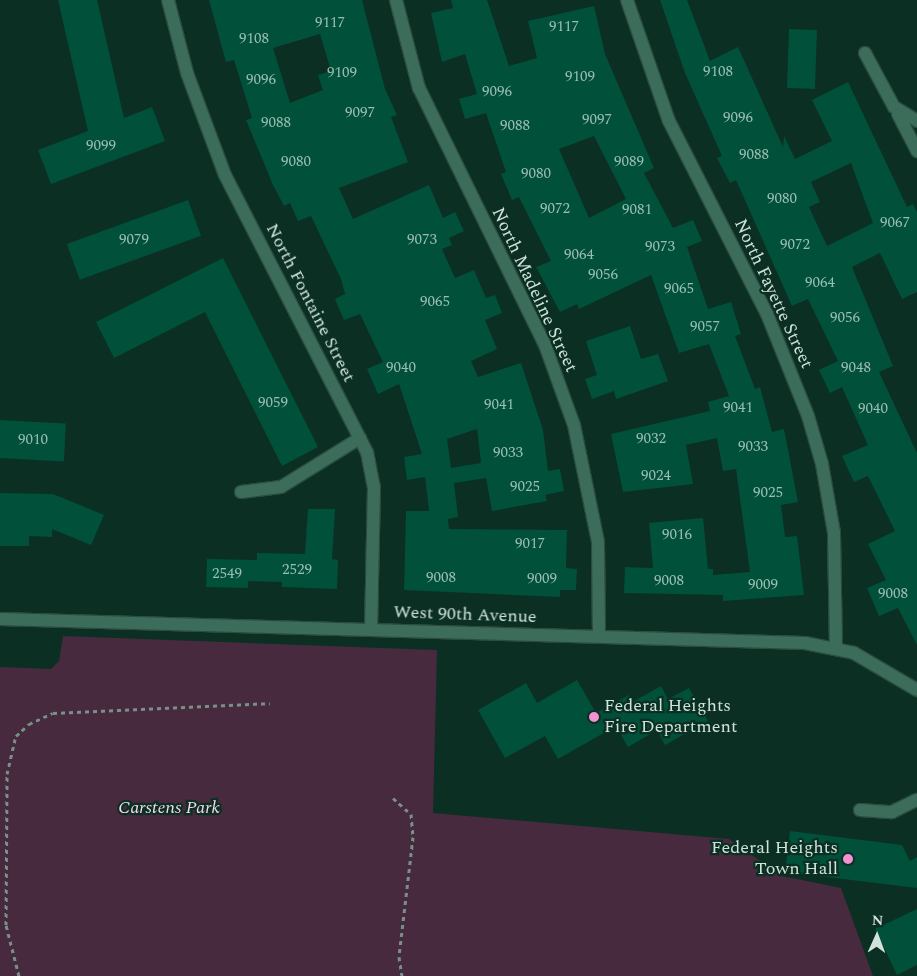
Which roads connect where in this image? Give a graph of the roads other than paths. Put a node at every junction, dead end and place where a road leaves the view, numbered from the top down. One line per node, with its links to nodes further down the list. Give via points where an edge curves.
1 (168, 0): 8 (street, North Fontaine Street, via 187,73 225,175)
2 (396, 0): 12 (street, North Madeline Street, via 419,88 545,345 574,425 598,542)
3 (627, 0): 13 (street, North Fayette Street, via 669,121 767,314 808,416 822,464 834,532)
4 (865, 53): 5 (street)
5 (894, 107): 6 (street); 7 (street)
6 (917, 121)
7 (917, 151)
8 (360, 438): 9 (street, via 281,487); 11 (street, North Fontaine Street, via 371,464 374,488)
9 (241, 492)
10 (0, 619): 11 (street, West 90th Avenue)
11 (371, 630): 12 (street, West 90th Avenue)
12 (599, 636): 13 (street, West 90th Avenue)
13 (836, 648): 14 (street, West 90th Avenue, via 879,663)
14 (917, 690)
15 (917, 800): 16 (street, via 892,812)
16 (860, 810)

